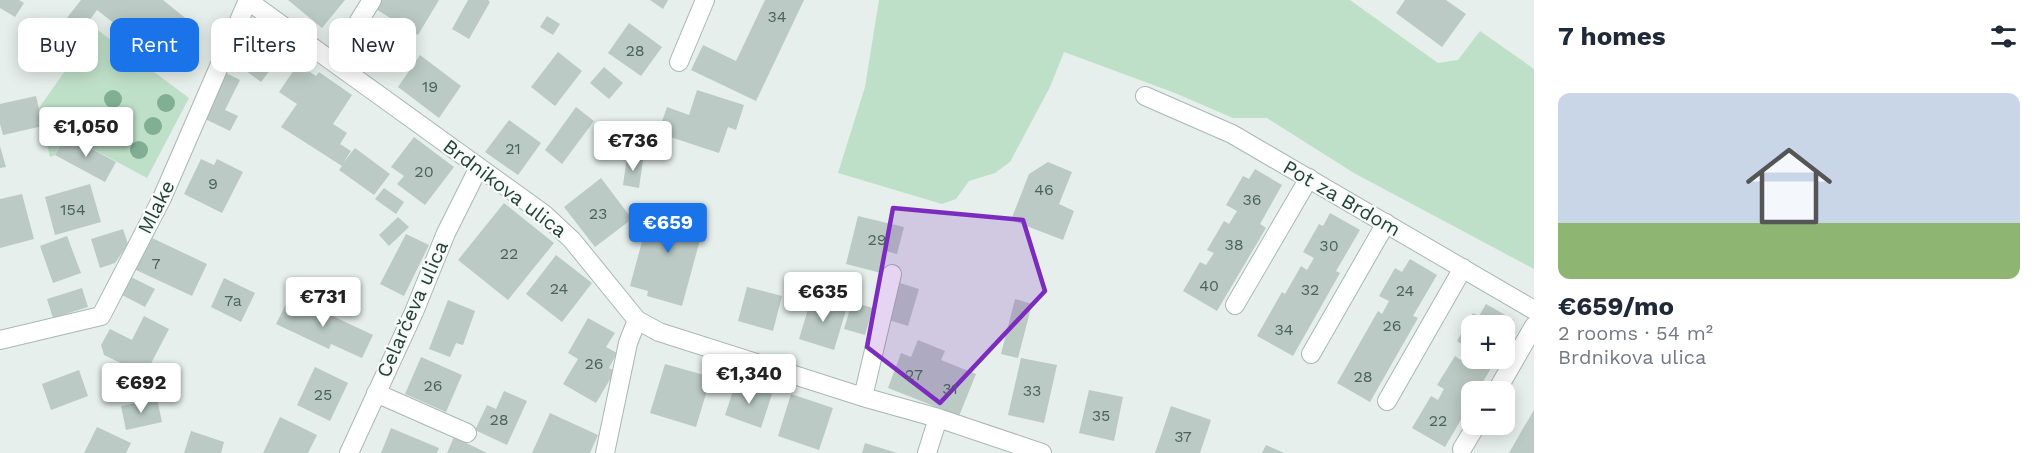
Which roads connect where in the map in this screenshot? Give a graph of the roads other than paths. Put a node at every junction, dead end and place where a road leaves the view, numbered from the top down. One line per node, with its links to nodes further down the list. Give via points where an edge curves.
1 (248, 0): 5 (street, Brdnikova ulica); 18 (street, Mlake, via 162,198 101,316)
2 (372, 0): 4 (street)
3 (705, 0): 6 (street)
4 (361, 18)
5 (329, 58)
6 (679, 62)
7 (348, 72): 9 (street, Brdnikova ulica)
8 (1145, 96): 10 (street, Pot za Brdom, via 1232,134)
9 (479, 167): 16 (street, Brdnikova ulica, via 544,214 572,240); 21 (street, Celarčeva ulica)
10 (1309, 178): 11 (street, Pot za Brdom); 14 (street)
11 (1386, 223): 12 (street, Pot za Brdom); 19 (street)
12 (1463, 268): 15 (street, Pot za Brdom); 23 (street)
13 (892, 274): 22 (street)
14 (1235, 305)
15 (1534, 310)
16 (637, 320): 22 (street, Brdnikova ulica, via 659,332); 29 (street, via 628,343)
17 (1534, 326): 20 (street)
18 (0, 340)
19 (1311, 354)
20 (1502, 381)
21 (376, 393): 25 (street); 28 (street, Celarčeva ulica)
22 (863, 397): 24 (street, Brdnikova ulica)
23 (1387, 401)
24 (938, 418): 30 (street); 31 (street, Brdnikova ulica)
25 (467, 434)
26 (1470, 435): 27 (street)
27 (1462, 449)
28 (349, 453)
29 (605, 453)
30 (927, 453)
31 (1042, 453)

